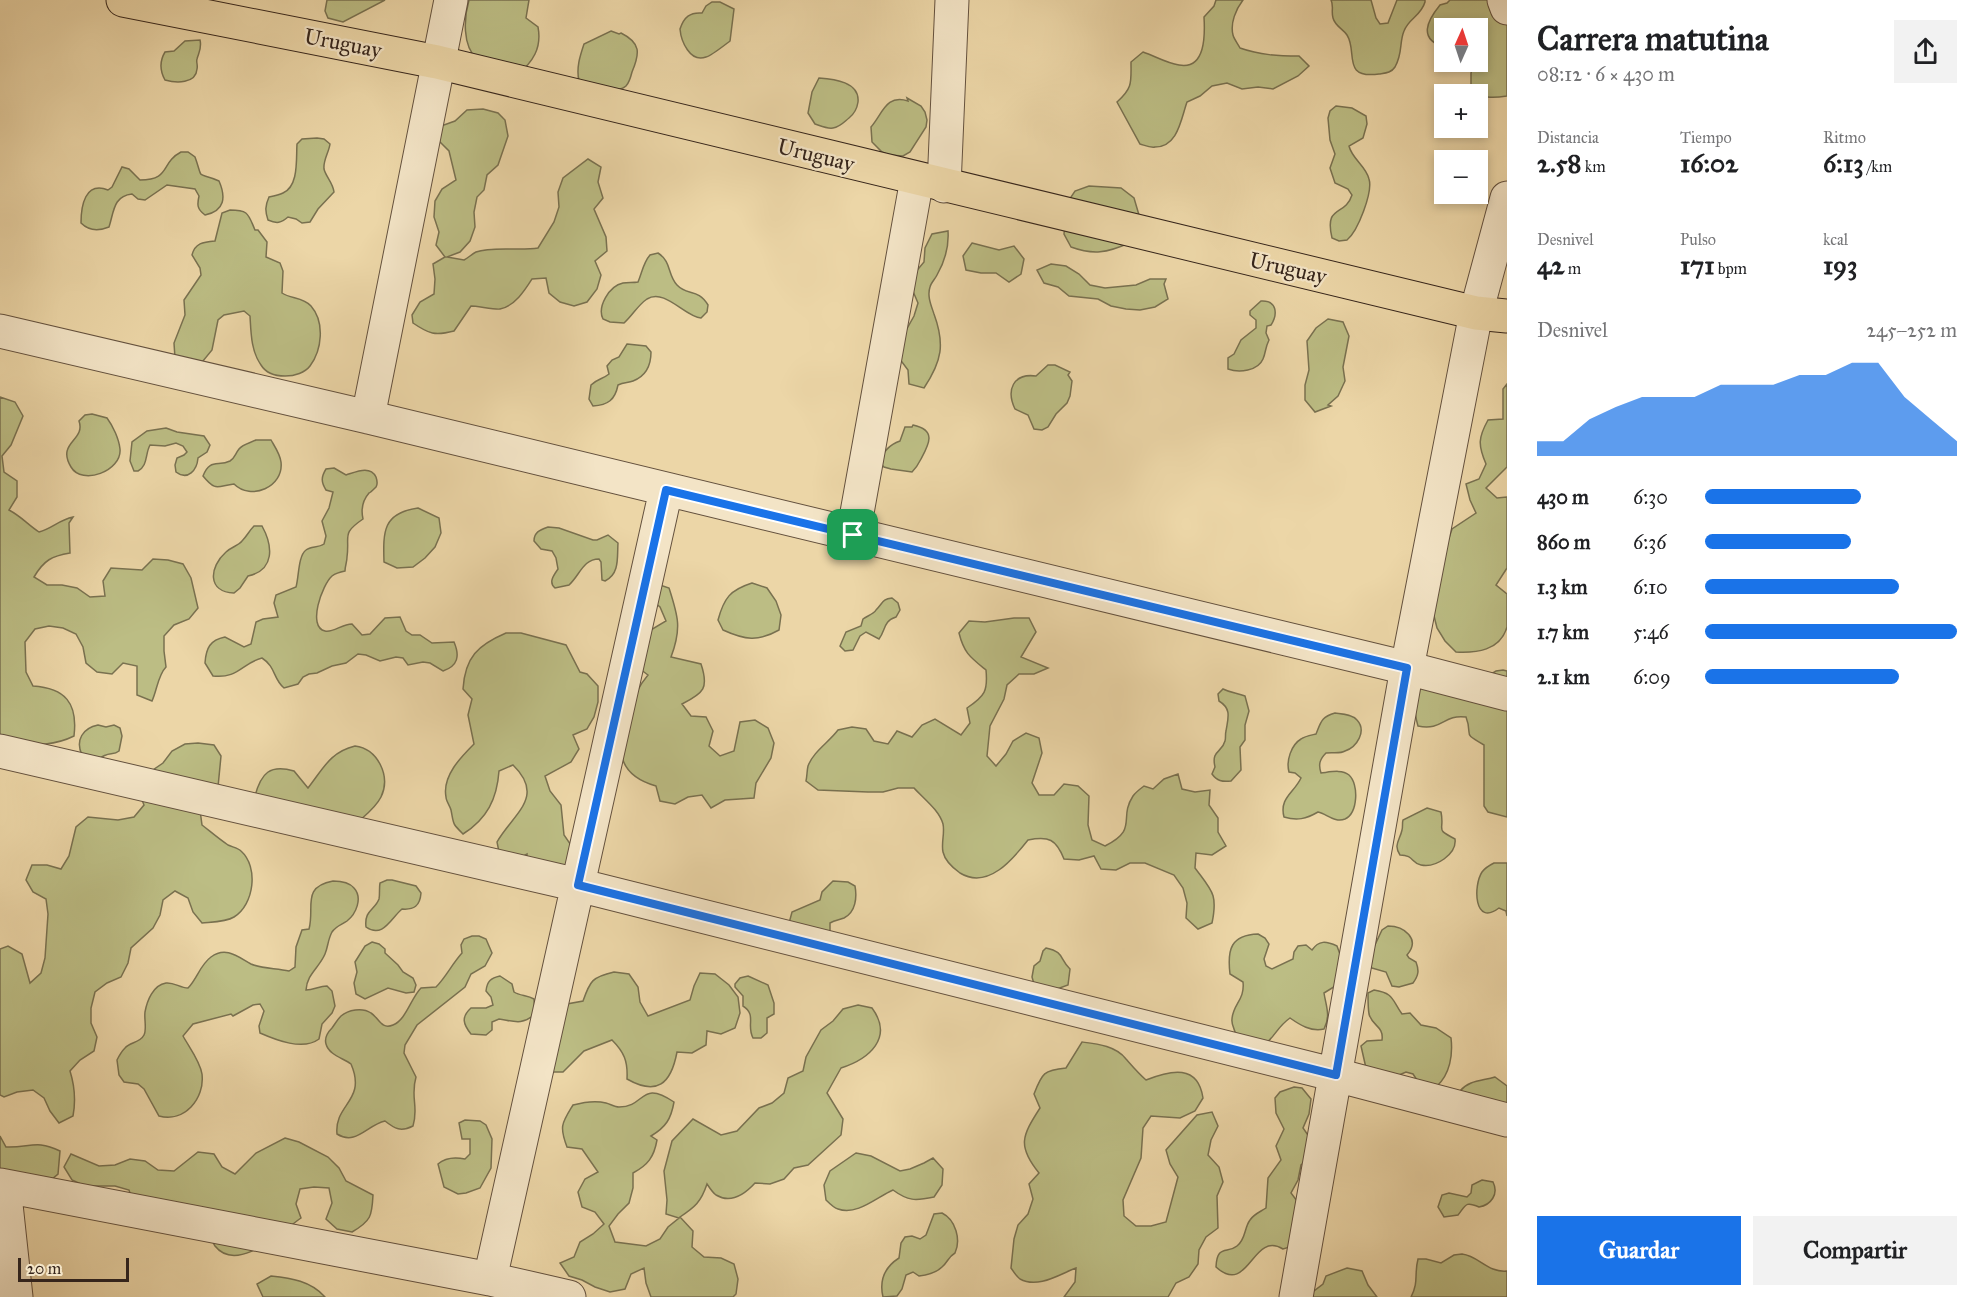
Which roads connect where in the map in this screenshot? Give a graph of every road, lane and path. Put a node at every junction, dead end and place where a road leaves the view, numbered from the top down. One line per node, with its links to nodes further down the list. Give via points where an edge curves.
1 (123, 0): 6 (main road, Uruguay)
2 (451, 0): 6 (street)
3 (952, 0): 7 (street)
4 (1504, 0): 5 (street)
5 (1507, 8)
6 (437, 62): 7 (main road, Uruguay); 11 (street)
7 (931, 182): 9 (main road, Uruguay); 13 (street)
8 (1507, 198): 9 (street)
9 (1491, 315): 14 (street)
10 (0, 332): 11 (street)
11 (368, 417): 12 (street)
12 (666, 490): 13 (street); 17 (street)
13 (853, 535): 14 (street)
14 (1407, 668): 15 (street); 18 (street)
15 (1507, 694)
16 (0, 751): 17 (street)
17 (578, 885): 18 (street); 21 (street)
18 (1336, 1075): 19 (street); 24 (street)
19 (1507, 1120)
20 (2, 1186): 21 (street); 22 (street)
21 (490, 1279): 23 (street)
22 (16, 1297)
23 (569, 1297)
24 (1296, 1297)

